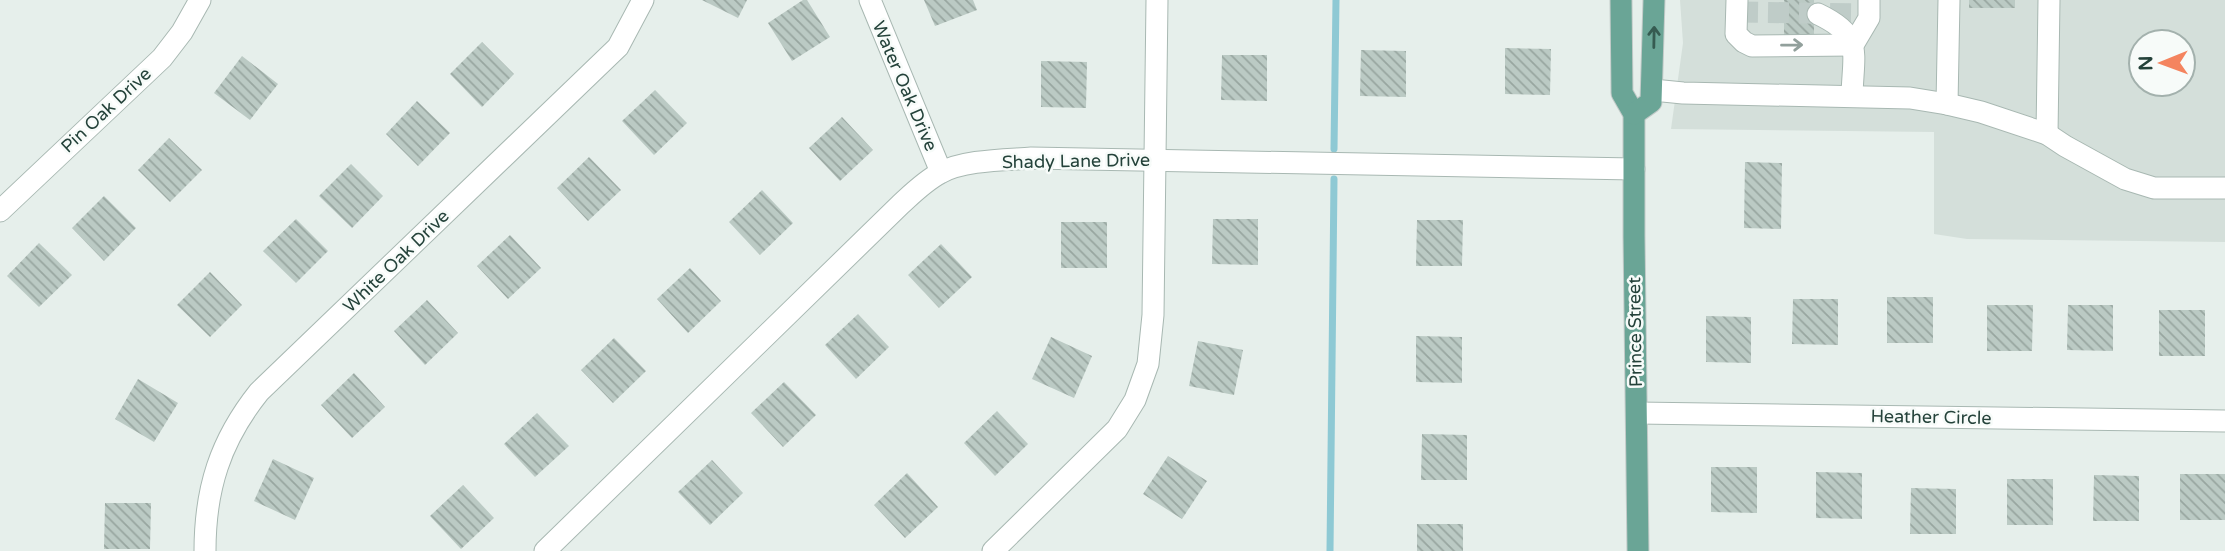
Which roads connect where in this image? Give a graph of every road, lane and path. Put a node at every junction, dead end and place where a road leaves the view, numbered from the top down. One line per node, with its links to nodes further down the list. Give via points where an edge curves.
1 (200, 0): 23 (street, Pin Oak Drive, via 162,58)
2 (643, 0): 26 (street, White Oak Drive, via 618,47 241,414 212,482)
3 (870, 0): 21 (street, Water Oak Drive)
4 (1157, 0): 19 (street)
5 (1620, 0): 17 (main road, Prince Street, via 1622,93)
6 (1632, 0): 14 (main road, via 1633,66 1637,81)
7 (1654, 0): 14 (main road, one-way to 7)
8 (1737, 0): 13 (street, one-way to 13, via 1736,34 1752,46)
9 (1869, 0): 13 (street, via 1869,18)
10 (1949, 0): 16 (street)
11 (2049, 0): 18 (street)
12 (1818, 14): 13 (street, via 1847,32)
13 (1853, 45): 15 (street)
14 (1653, 90): 15 (street); 17 (main road, via 1651,102)
15 (1852, 96): 16 (street)
16 (1947, 104): 18 (street)
17 (1634, 114): 20 (main road, Prince Street)
18 (2047, 134): 22 (street, via 2125,179 2154,188)
19 (1155, 159): 20 (street, Shady Lane Drive); 21 (street, Shady Lane Drive, via 1031,158); 28 (street, via 1153,315 1148,364 1135,400 1117,429)
20 (1634, 169): 24 (main road, Prince Street)
21 (941, 172): 27 (street, Shady Lane Drive, via 901,204)
22 (2225, 188)
23 (0, 211)
24 (1637, 413): 25 (street, Heather Circle); 29 (main road, Prince Street)
25 (2225, 421)
26 (205, 551)
27 (545, 551)
28 (993, 551)
29 (1638, 551)

